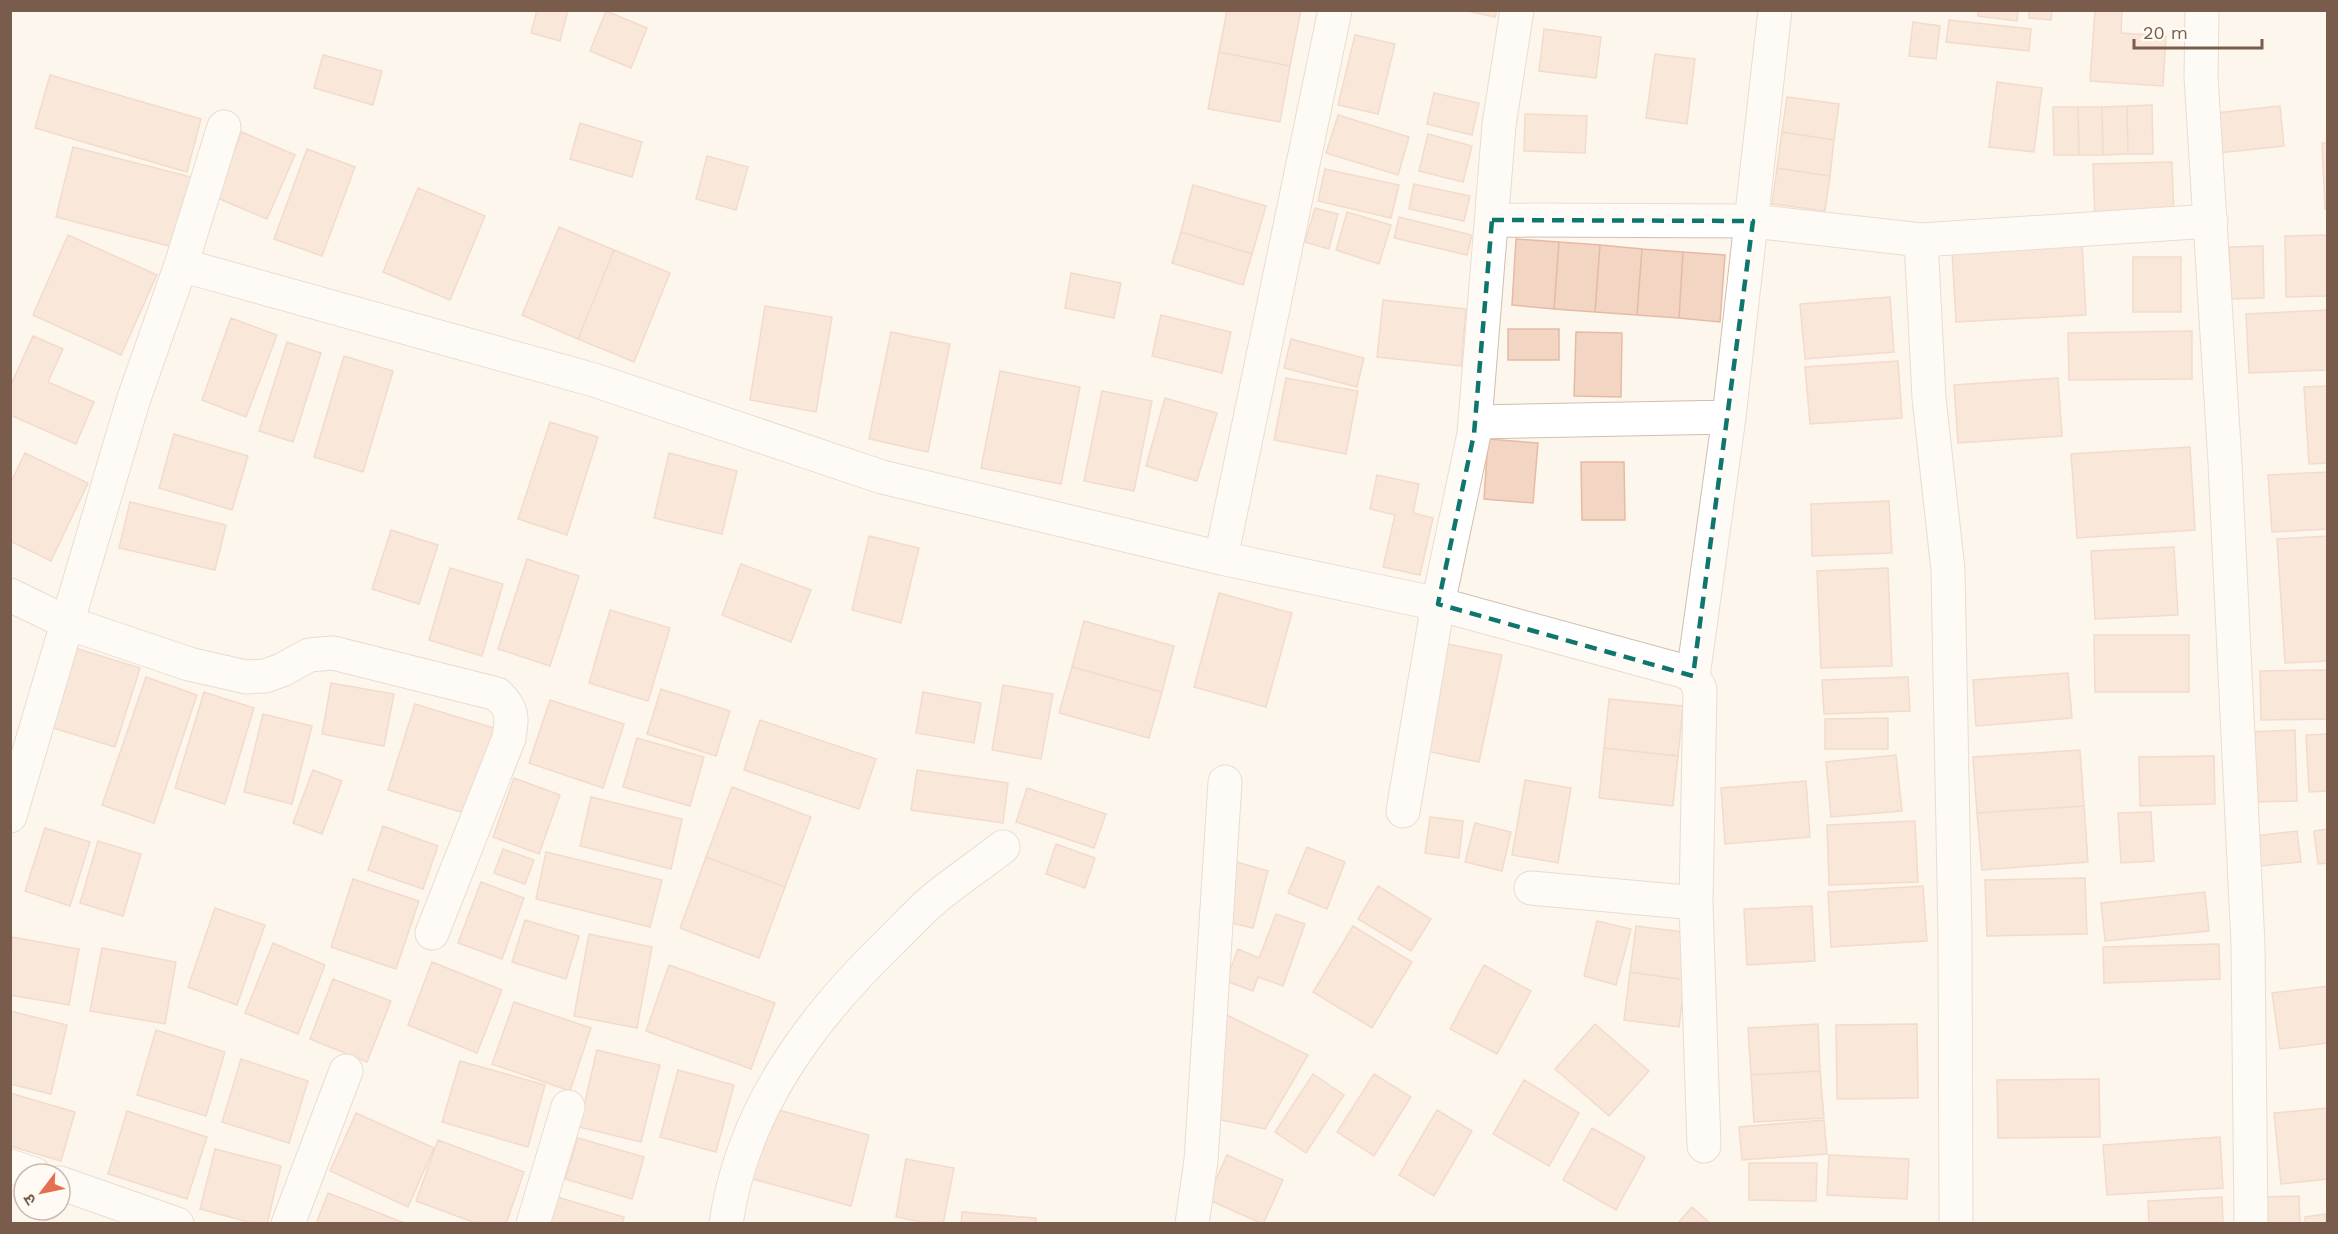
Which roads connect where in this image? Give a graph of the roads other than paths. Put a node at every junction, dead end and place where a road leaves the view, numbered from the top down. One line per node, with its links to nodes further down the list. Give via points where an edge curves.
1 (1335, 10): 13 (street)
2 (1517, 10): 6 (street, via 1499,125)
3 (1775, 10): 7 (street)
4 (2202, 10): 8 (street, via 2201,77)
5 (224, 127): 10 (street)
6 (1492, 220): 7 (street); 12 (street)
7 (1753, 221): 9 (street); 11 (street)
8 (2211, 221): 9 (street); 35 (street, via 2248,945)
9 (1921, 240): 34 (street, via 1929,398 1948,570)
10 (181, 266): 13 (street, via 594,380 882,477); 16 (street, via 133,401)
11 (1729, 417): 12 (street); 17 (street)
12 (1475, 422): 15 (street)
13 (1221, 558): 15 (street)
14 (10, 595): 16 (street)
15 (1438, 604): 17 (street); 19 (street)
16 (68, 623): 20 (street); 24 (street, via 189,664 246,677 265,676 309,655 333,653 497,694 507,703 512,717 509,738)
17 (1693, 676): 23 (street, via 1700,689)
18 (1225, 783): 33 (street, via 1201,1160)
19 (1403, 811)
20 (10, 816)
21 (1003, 847): 32 (street, via 933,900 827,1007 764,1102 741,1156)
22 (1531, 888): 23 (street)
23 (1696, 903): 27 (street)
24 (432, 933)
25 (346, 1071): 30 (street)
26 (568, 1107): 31 (street)
27 (1704, 1146)
28 (72, 1187): 29 (street)
29 (177, 1224)
30 (288, 1224)
31 (533, 1224)
32 (726, 1224)
33 (1192, 1224)
34 (1956, 1224)
35 (2251, 1224)

